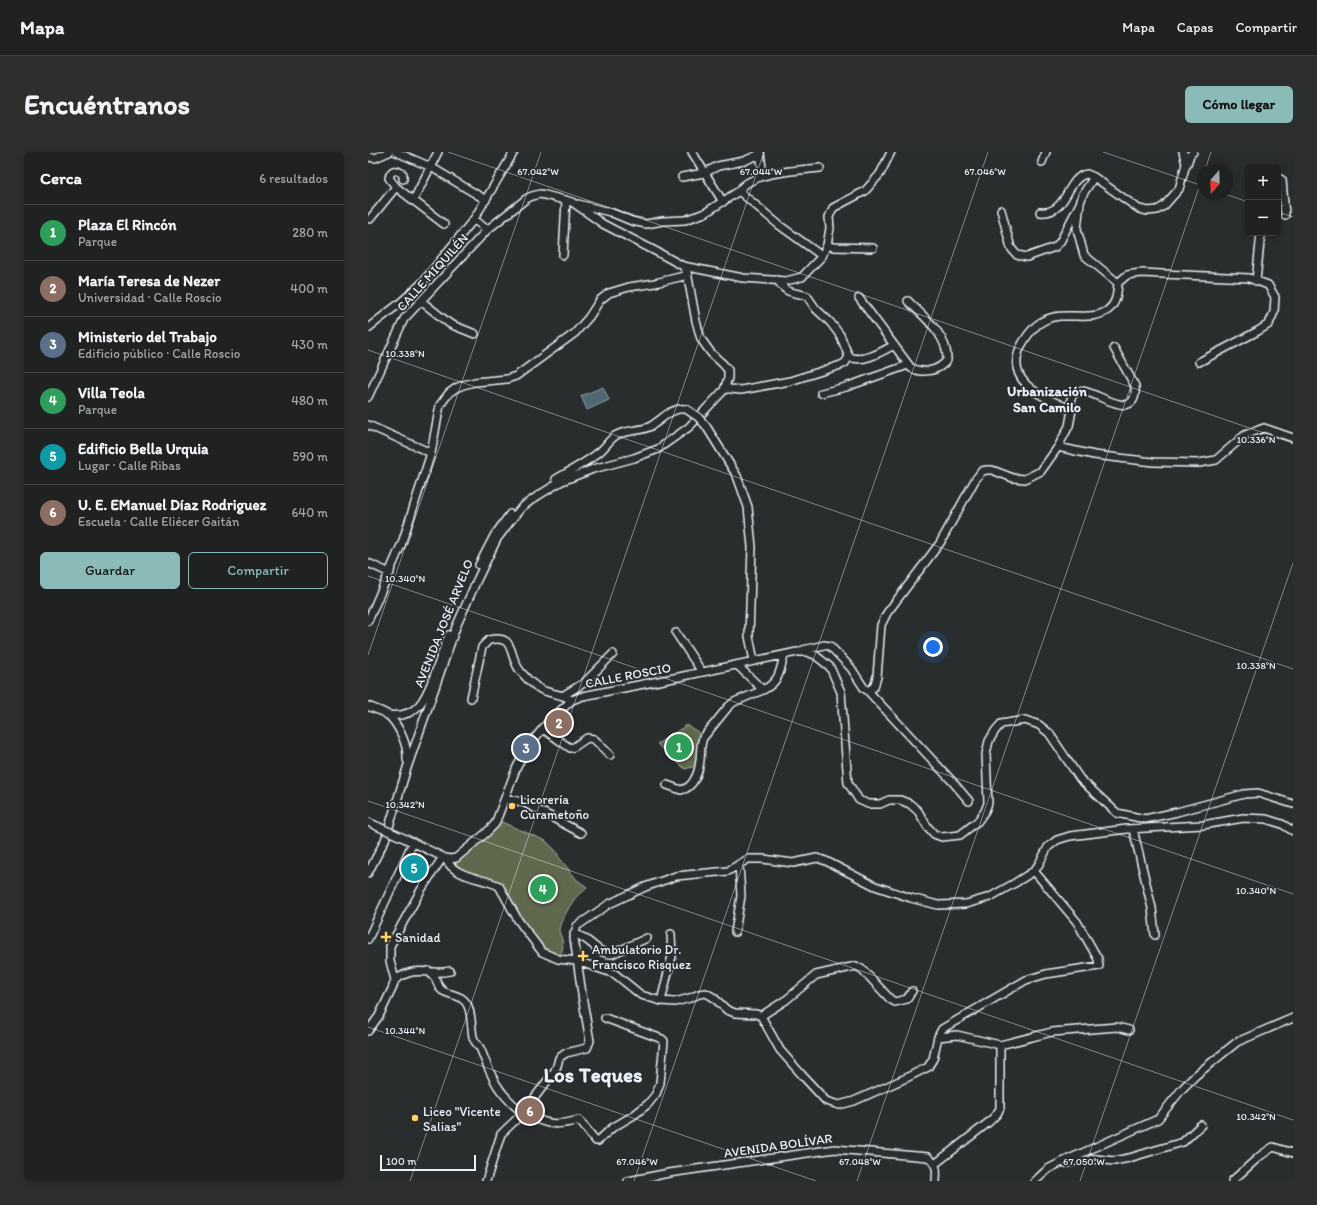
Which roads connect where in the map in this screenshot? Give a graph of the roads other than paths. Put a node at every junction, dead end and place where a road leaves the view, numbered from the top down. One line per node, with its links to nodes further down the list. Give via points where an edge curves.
1 (389, 152): 11 (street, via 374,158)
2 (396, 152): 14 (street)
3 (438, 152): 14 (street)
4 (514, 152): 24 (street)
5 (692, 152): 16 (street)
6 (891, 152): 37 (street, via 880,174 866,191 833,208 829,217)
7 (1046, 152): 12 (street)
8 (1184, 152): 13 (street)
9 (1193, 152): 13 (street)
10 (760, 153): 16 (street, via 744,161 718,166); 17 (street)
11 (368, 157)
12 (1042, 162)
13 (1186, 164): 19 (street, via 1179,189 1164,206 1148,212 1139,209)
14 (431, 167): 24 (street); 25 (street)
15 (820, 168): 17 (street, CALLE MIQUILÉN)
16 (704, 172): 18 (street); 27 (street)
17 (763, 176): 23 (street, CALLE MIQUILÉN, via 747,183)
18 (682, 177)
19 (1094, 177): 28 (street); 30 (street, via 1081,175 1056,208 1050,212)
20 (403, 179): 22 (street, via 403,174 399,170 391,172 389,178)
21 (1281, 180): 31 (street)
22 (396, 187): 25 (street); 32 (street)
23 (739, 191): 27 (street, CALLE MIQUILÉN); 40 (street, via 779,225)
24 (486, 200): 33 (street)
25 (414, 201): 34 (street)
26 (569, 201): 27 (street, CALLE MIQUILÉN, via 646,224 685,220 705,213); 35 (street, CALLE MIQUILÉN, via 545,194 532,196); 39 (street); 41 (street, via 603,224)
27 (723, 202)
28 (1080, 203): 29 (street, via 1060,242 1055,247 1027,257 1017,254 1010,248); 45 (street, via 1077,229 1084,255)
29 (1001, 210)
30 (1040, 212)
31 (1285, 215)
32 (370, 219)
33 (474, 219): 35 (street); 49 (street, via 422,282)
34 (444, 224)
35 (486, 230): 47 (street, CALLE MIQUILÉN)
36 (1260, 236): 44 (street)
37 (827, 245): 38 (street); 40 (street)
38 (873, 248)
39 (563, 255)
40 (822, 256): 43 (street, via 802,277 786,281)
41 (683, 266): 42 (street); 43 (street, via 743,278)
42 (688, 275): 58 (street, via 701,339 711,354 728,370); 65 (street, via 629,286 609,293 600,300 575,333 516,376 475,382 456,388 440,405)
43 (777, 280): 55 (street, via 790,293 807,296 840,334)
44 (1256, 281): 45 (street, via 1249,278 1142,273 1127,275); 56 (street, via 1268,285 1275,296 1274,312 1269,324)
45 (1118, 282): 61 (street, via 1117,297 1108,309 1097,315 1062,315 1046,319 1031,330 1017,356 1016,368 1030,389)
46 (859, 298): 53 (street)
47 (421, 301): 50 (street, CALLE MIQUILÉN); 52 (street, via 450,324)
48 (908, 301): 57 (street, via 933,326 945,344 948,354 944,364 932,370 919,371)
49 (400, 303): 50 (street); 51 (street)
50 (410, 313): 60 (street, CALLE MIQUILÉN, via 404,319)
51 (368, 328)
52 (475, 334)
53 (894, 345): 55 (street, via 860,360); 57 (street)
54 (1114, 348): 61 (street, via 1135,386 1134,399 1130,404 1122,405 1078,391 1070,400)
55 (849, 357): 58 (street, via 845,363 790,380 741,390)
56 (1199, 362)
57 (908, 365): 59 (street)
58 (725, 388): 67 (street, AVENIDA JOSÉ ARVELO, via 689,427 658,449)
59 (821, 393)
60 (368, 397)
61 (1072, 410): 64 (street, via 1069,426)
62 (368, 425): 65 (street)
63 (1293, 438): 64 (street, via 1264,428 1245,435 1216,460 1199,463 1153,462 1094,455)
64 (1058, 447): 79 (street, via 1041,471 1026,479 1013,478 992,470 982,471 940,543 887,613 881,625 877,677 874,687)
65 (431, 453): 69 (street)
66 (595, 455): 67 (street); 75 (street, AVENIDA JOSÉ ARVELO, bridge, via 615,436 650,426 679,408 686,409 698,417 706,426 737,476 748,507 752,547 749,636); 84 (street, AVENIDA JOSÉ ARVELO, via 528,497 508,516 488,546 469,586 425,698 410,712 398,716)
67 (601, 467): 87 (street, AVENIDA JOSÉ ARVELO, via 549,488 522,507 497,539 456,627)
68 (368, 563): 69 (street)
69 (390, 572): 70 (street)
70 (368, 621)
71 (676, 633): 77 (street)
72 (797, 652): 74 (street, CALLE ROSCIO); 79 (street, CALLE ROSCIO, via 824,645 830,646); 91 (street, via 815,655 830,667 841,692 848,783 859,800 868,804 880,804 889,800 900,800 910,804 934,834 942,837 960,835 978,821 988,803 986,754 989,741 1001,724 1025,720 1039,725 1049,733 1080,779 1117,813 1145,819 1244,794 1258,793)
73 (613, 654): 80 (street, via 584,682)
74 (784, 655): 75 (street, CALLE ROSCIO); 78 (street, via 778,678 774,684)
75 (754, 661): 76 (street, CALLE ROSCIO)
76 (736, 665): 77 (street, CALLE ROSCIO); 78 (street)
77 (702, 672): 82 (street, CALLE ROSCIO)
78 (763, 690): 88 (street, via 734,702 703,738 700,761 689,787 681,790)
79 (868, 691): 90 (street)
80 (564, 695): 81 (street, via 544,691 530,681 514,660 510,644 500,639 489,640 482,647); 82 (street)
81 (471, 698)
82 (572, 700): 85 (street, CALLE ROSCIO)
83 (368, 706): 84 (street)
84 (387, 715): 87 (street, via 403,737 408,754)
85 (543, 729): 86 (street, via 570,748 587,738 594,739); 89 (street, CALLE ROSCIO, via 526,749 516,768)
86 (610, 755)
87 (407, 768): 100 (street, AVENIDA JOSÉ ARVELO, via 385,840)
88 (667, 785)
89 (506, 798): 95 (street, via 525,803); 97 (street, CALLE ROSCIO, via 492,828 456,858)
90 (969, 801)
91 (1293, 804)
92 (368, 822): 96 (street, bridge)
93 (1133, 829): 94 (street, via 1243,818 1266,819); 99 (street, via 1070,836 1057,840 1048,847); 104 (street, via 1152,908)
94 (1293, 831)
95 (581, 833)
96 (409, 841): 97 (street); 106 (street)
97 (444, 858): 107 (street, via 449,866 458,872 499,886 518,920 542,952 558,959); 110 (street, via 421,890 390,946 390,961)
98 (739, 864): 99 (street, via 748,859 793,863 817,858 875,886 938,905 966,904 990,897); 101 (street, via 741,896); 102 (street, via 728,871 676,876 645,887 609,904 580,923 576,926)
99 (1034, 871): 118 (street, via 1077,922 1098,959 1099,966 1046,974 1026,980 942,1028)
100 (368, 873)
101 (735, 932)
102 (574, 934): 105 (street, via 609,954); 107 (street)
103 (671, 934): 112 (street, via 672,956)
104 (1155, 935)
105 (647, 938)
106 (368, 939)
107 (577, 961): 112 (street, via 615,974 641,995); 120 (street, via 590,1041 587,1048 566,1053 559,1058 554,1072)
108 (428, 971): 109 (street); 110 (street, via 408,972); 120 (street, via 444,992 455,994 468,1006 473,1037 496,1086)
109 (450, 971)
110 (395, 980): 117 (street, via 379,1016)
111 (912, 991): 113 (street, via 907,999 895,1002 856,966 816,975 786,1000)
112 (661, 1001): 113 (street, via 675,1002 706,993 727,1010)
113 (760, 1016): 118 (street, via 780,1050 802,1075 826,1101 839,1105 854,1101 928,1066 933,1059)
114 (604, 1018): 120 (street, via 664,1041 660,1083 648,1104 612,1128 598,1141 579,1120 554,1125)
115 (1293, 1018): 123 (street, via 1237,1042 1191,1079 1158,1119)
116 (1129, 1030): 119 (street, via 1117,1027 1052,1032)
117 (368, 1031)
118 (938, 1037): 119 (street, via 957,1035)
119 (1000, 1045): 124 (street, via 1000,1108 997,1114)
120 (523, 1113): 125 (street, via 501,1134)
121 (1202, 1125): 123 (street, via 1183,1142 1129,1158)
122 (1293, 1153): 129 (street, via 1273,1147)
123 (1060, 1163): 128 (street, via 1048,1169)
124 (935, 1164): 126 (street, AVENIDA BOLÍVAR, via 928,1157 835,1149); 127 (street)
125 (486, 1181)
126 (628, 1181)
127 (936, 1181)
128 (1035, 1181)
129 (1232, 1181)

